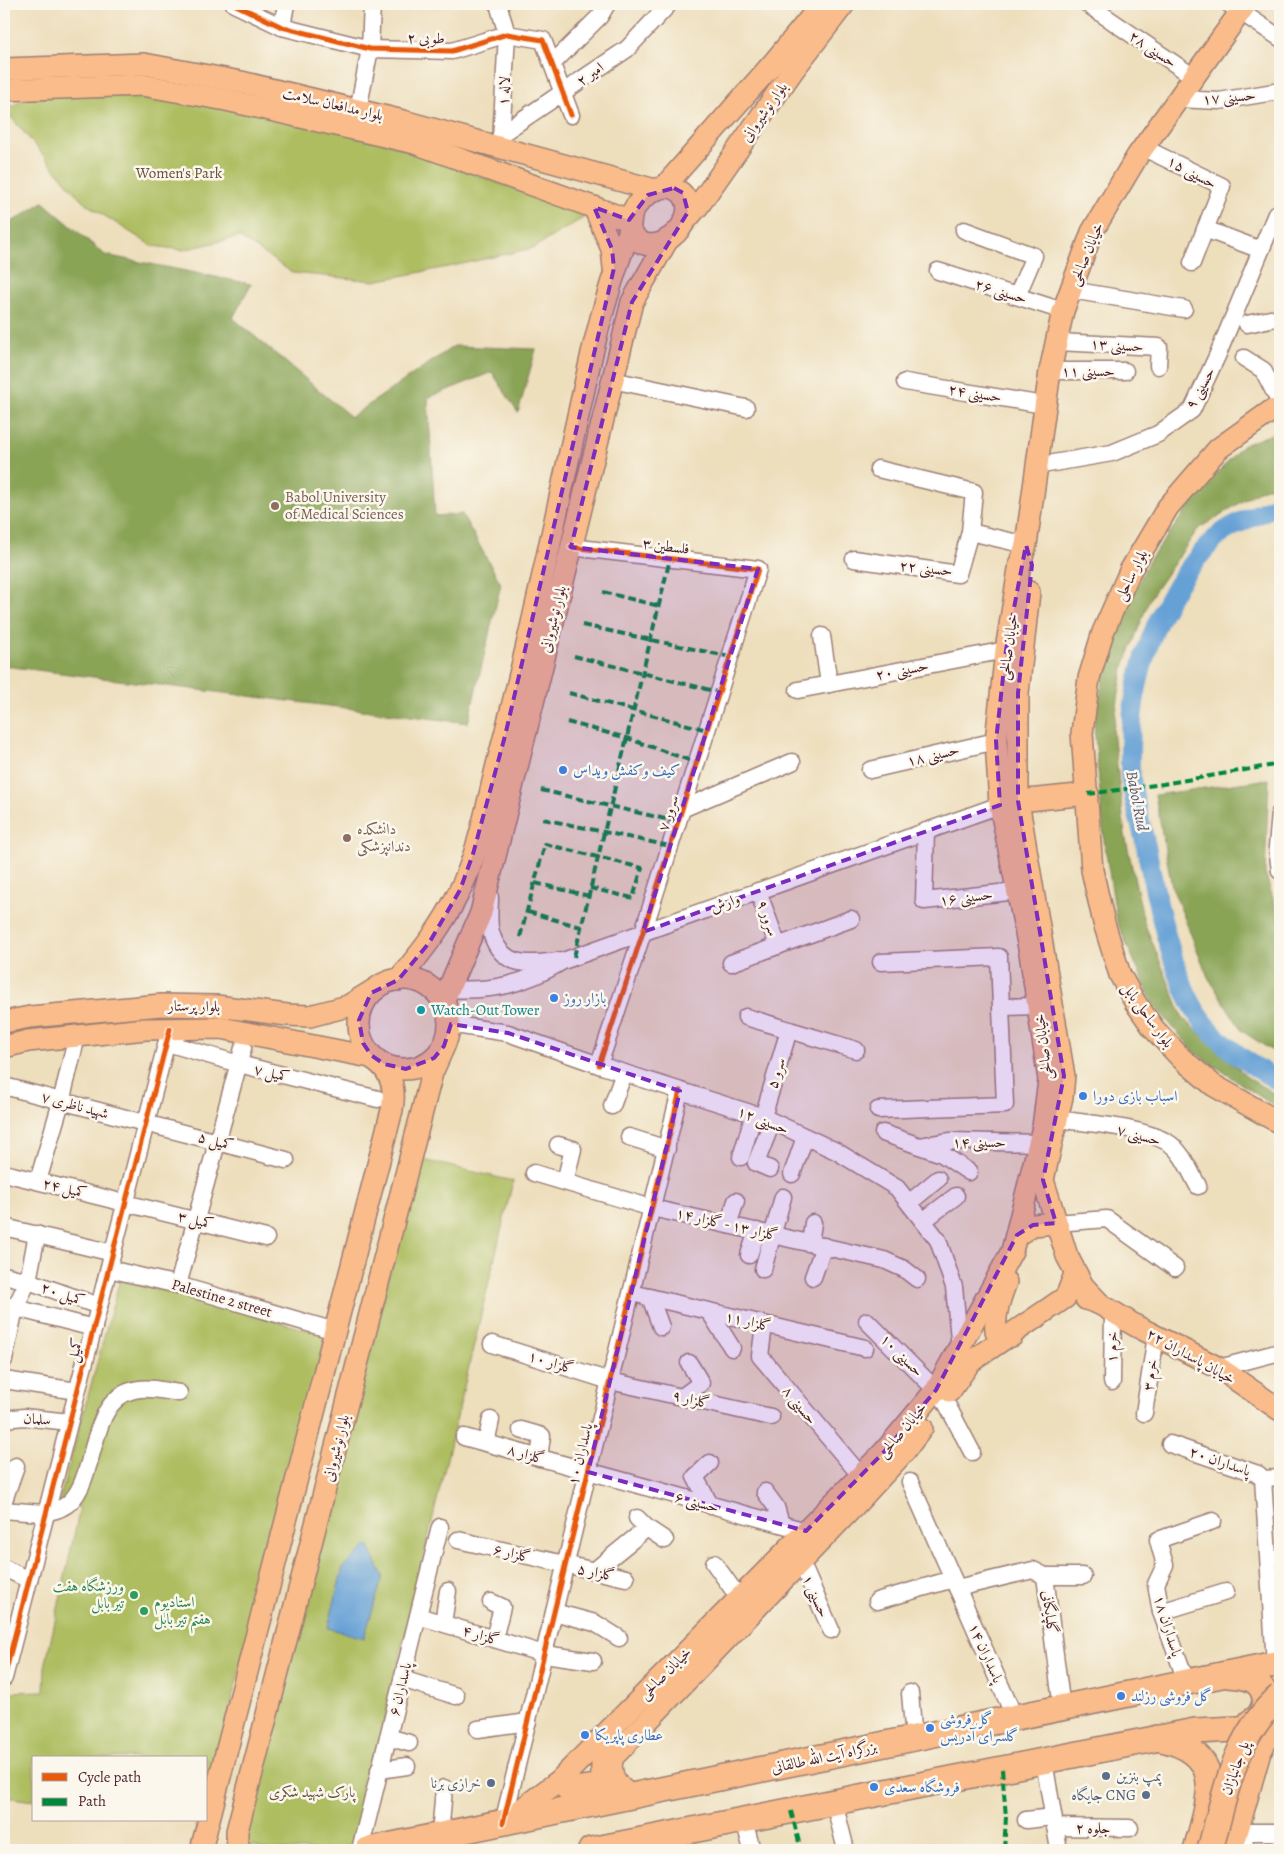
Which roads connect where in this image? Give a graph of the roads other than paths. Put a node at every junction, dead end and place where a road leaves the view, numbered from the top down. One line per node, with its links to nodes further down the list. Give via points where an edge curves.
1 (234, 4): 11 (street, طوبی ۲)
2 (286, 4): 11 (street)
3 (372, 4): 14 (street)
4 (498, 4): 12 (street, لاله ۱)
5 (607, 4): 15 (street, via 600,16)
6 (669, 4): 20 (street, امیر ۲, via 627,49)
7 (822, 4): 27 (main road, بلوار نوشیروانی)
8 (844, 4): 31 (main road, بلوار نوشیروانی)
9 (1087, 4): 17 (street, حسینی ۲۸)
10 (1239, 6): 13 (street); 17 (main road, خيابان صالحی)
11 (282, 27): 14 (street, طوبی ۲)
12 (507, 34): 14 (street, طوبی ۲, via 452,51); 15 (street, طوبی ۲, via 543,40); 24 (street, لاله ۱)
13 (1280, 38)
14 (370, 49): 22 (street)
15 (552, 64): 20 (street)
16 (4, 69): 22 (main road, بلوار مدافعان سلامت, via 144,64 241,82)
17 (1194, 77): 21 (main road, خيابان صالحی)
18 (4, 90): 28 (main road, بلوار مدافعان سلامت, via 142,85 226,100 415,142)
19 (1280, 91): 21 (street, حسینی ۱۷, via 1219,102)
20 (563, 94): 23 (street); 24 (street, امیر ۲)
21 (1178, 99): 25 (main road, خيابان صالحی)
22 (358, 110): 24 (main road, بلوار مدافعان سلامت)
23 (571, 115)
24 (501, 141): 26 (main road, بلوار مدافعان سلامت)
25 (1144, 148): 34 (street, حسینی ۱۵, via 1222,186); 40 (main road, خيابان صالحی, via 1092,232)
26 (585, 172): 27 (main road, بلوار مدافعان سلامت); 28 (main road, via 592,182 592,189)
27 (659, 189): 31 (main road, via 674,188 683,193 688,202); 32 (main road, via 637,205)
28 (559, 194): 29 (main road, بلوار مدافعان سلامت)
29 (594, 208): 32 (main road, بلوار مدافعان سلامت); 38 (main road, via 612,249)
30 (1276, 214): 36 (street, حسینی ٩)
31 (685, 221): 35 (main road)
32 (630, 226): 35 (main road, via 634,240 644,245); 38 (main road, بلوار نوشیروانی)
33 (964, 230): 42 (street, via 1034,256)
34 (1205, 230): 36 (street); 37 (street, حسینی ۱۵)
35 (668, 239): 43 (main road, بلوار نوشیروانی)
36 (1261, 250): 59 (street, حسینی ٩, via 1192,410 1158,434 1112,453)
37 (1192, 263)
38 (614, 268): 41 (main road, بلوار نوشیروانی)
39 (938, 271): 42 (street, حسینی ۲۶)
40 (1071, 290): 44 (street); 45 (main road, خيابان صالحی)
41 (607, 294): 43 (main road, via 626,280 631,287); 83 (main road, بلوار نوشیروانی, via 505,736 473,854 460,890)
42 (1017, 296): 45 (street, حسینی ۲۶)
43 (632, 302): 53 (main road, بلوار نوشیروانی)
44 (1184, 309)
45 (1063, 311): 48 (main road, خيابان صالحی)
46 (1280, 317): 47 (street)
47 (1247, 324)
48 (1057, 342): 50 (street, حسینی ۱۳, via 1159,347); 51 (main road, خيابان صالحی)
49 (1244, 358): 55 (street, via 1263,370)
50 (1158, 366)
51 (1050, 371): 52 (street, حسینی ۱۱); 56 (main road, خيابان صالحی)
52 (1125, 371)
53 (612, 380): 57 (street); 63 (main road, بلوار نوشیروانی)
54 (905, 382): 56 (street, حسینی ۲۴)
55 (1280, 402)
56 (1044, 405): 59 (main road, خيابان صالحی)
57 (746, 408)
58 (1280, 409): 73 (main road, بلوار ساحلی, via 1271,411 1218,449 1168,507 1130,571 1103,632 1089,678 1082,733)
59 (1036, 466): 62 (main road, خيابان صالحی)
60 (878, 469): 61 (street, via 974,492)
61 (970, 532): 62 (street); 64 (street, حسینی ۲۲, via 958,574)
62 (1026, 545): 67 (main road, خيابان صالحی, via 1020,563); 74 (main road, خيابان صالحی, via 1032,565)
63 (571, 547): 65 (street, فلسطین ۳); 79 (main road, بلوار نوشیروانی)
64 (854, 559)
65 (758, 569): 75 (street, سرور ۷)
66 (822, 636): 68 (street)
67 (1006, 650): 68 (street, حسینی ٢٠); 70 (main road, خيابان صالحی)
68 (829, 684): 69 (street, حسینی ٢٠)
69 (798, 690)
70 (996, 741): 72 (street, حسینی ۱۸); 74 (main road, خيابان صالحی)
71 (792, 762): 75 (street)
72 (870, 770)
73 (1088, 794): 74 (main road); 117 (main road, بلوار ساحلی بابل, via 1092,870 1120,975 1135,1002 1181,1058 1213,1086)
74 (1009, 803): 77 (street, وارش); 81 (main road, خيابان صالحی); 116 (main road, خيابان صالحی, via 1064,1076)
75 (682, 809): 84 (street, سرور ۷)
76 (1280, 813): 78 (street, via 1277,847)
77 (926, 831): 80 (street, وارش); 81 (street, حسینی ۱۶, via 924,902)
78 (1280, 871)
79 (490, 879): 85 (main road, بلوار نوشیروانی); 87 (street, via 491,932 500,950 522,964)
80 (758, 891): 84 (street, وارش); 86 (street, سرور ۹)
81 (1018, 891): 93 (main road, خيابان صالحی)
82 (851, 919): 86 (street)
83 (441, 925): 85 (main road, via 448,939 455,943); 90 (main road, بلوار نوشیروانی)
84 (644, 932): 87 (street, وارش); 107 (street, سرور ۷)
85 (470, 941): 92 (main road, بلوار نوشیروانی)
86 (778, 946): 89 (street)
87 (563, 961): 92 (street, وارش, via 519,983)
88 (881, 962): 94 (street, via 998,957)
89 (731, 963)
90 (398, 980): 91 (main road); 92 (main road, via 421,982)
91 (377, 988): 96 (main road, بلوار پرستار, via 348,1006 310,1016 216,1006 160,1005); 105 (main road, via 363,1006 359,1020 363,1042)
92 (446, 996): 97 (main road)
93 (1038, 1006): 94 (street); 123 (main road, خيابان صالحی, via 1049,1080)
94 (1001, 1007): 114 (street, via 1005,1105)
95 (746, 1017): 98 (street)
96 (4, 1022)
97 (449, 1024): 101 (main road); 107 (street, حسینی ۱۲, via 508,1033)
98 (789, 1030): 104 (street); 115 (street, سرو ۵)
99 (77, 1036): 100 (main road, بلوار پرستار); 102 (main road, بلوار پرستار); 112 (street)
100 (169, 1036): 105 (main road, بلوار پرستار, via 221,1028); 106 (street, کمیل ۷); 118 (street, کمیل)
101 (444, 1046): 105 (main road, via 434,1058 414,1068 391,1067); 290 (main road, بلوار نوشیروانی, via 432,1073)
102 (4, 1047)
103 (244, 1048): 106 (street)
104 (856, 1050)
105 (377, 1060): 178 (main road, بلوار نوشیروانی, via 391,1080 393,1105)
106 (239, 1064): 111 (street, کمیل ۷); 122 (street)
107 (598, 1065): 108 (street, حسینی ۱۲)
108 (624, 1073): 110 (street, حسینی ۱۲); 113 (street)
109 (4, 1086): 112 (street, شهید ناظری ۷)
110 (680, 1091): 115 (street, حسینی ۱۲); 126 (street, پاسداران ١٠)
111 (378, 1099)
112 (61, 1102): 118 (street, شهید ناظری ۷); 135 (street)
113 (612, 1106)
114 (878, 1110)
115 (763, 1118): 121 (street, حسینی ۱۲); 127 (street); 129 (street, via 756,1163)
116 (1057, 1119): 137 (street, حسینی ۷, via 1134,1131 1168,1143 1185,1161); 142 (main road, خيابان صالحی, via 1043,1180)
117 (1280, 1123)
118 (146, 1124): 122 (street, کمیل ۵); 143 (street, کمیل)
119 (883, 1133): 125 (street)
120 (629, 1136): 126 (street)
121 (805, 1137): 133 (street); 144 (street, حسینی ۱۲, via 836,1151 897,1188)
122 (218, 1141): 128 (street, کمیل ۵); 146 (street)
123 (1039, 1143): 125 (street, حسینی ۱۴, via 951,1141); 138 (main road, خيابان صالحی)
124 (558, 1145): 136 (street, via 573,1149)
125 (920, 1146): 131 (street, via 942,1154)
126 (666, 1149): 145 (street, پاسداران ١٠)
127 (740, 1157)
128 (286, 1160)
129 (770, 1169)
130 (4, 1172): 135 (street, کمیل ۲۴)
131 (969, 1172)
132 (534, 1173): 136 (street, گلزار ۱۳ - گلزار ۱۴)
133 (792, 1174)
134 (938, 1179): 144 (street)
135 (38, 1181): 143 (street, کمیل ۲۴)
136 (565, 1182): 145 (street, گلزار ۱۳ - گلزار ۱۴)
137 (1198, 1186)
138 (1025, 1195): 142 (main road, via 1026,1204 1034,1210 1043,1209); 155 (main road, خيابان صالحی)
139 (956, 1196): 147 (street)
140 (783, 1197): 152 (street)
141 (736, 1201): 150 (street)
142 (1049, 1202): 149 (main road, خيابان صالحی)
143 (126, 1203): 146 (street, کمیل ۳); 158 (street, کمیل)
144 (909, 1203): 147 (street, حسینی ۱۲)
145 (652, 1208): 150 (street, گلزار ۱۳ - گلزار ۱۴); 167 (street, پاسداران ١٠)
146 (195, 1219): 154 (street, کمیل ۳); 166 (street)
147 (923, 1221): 185 (street, حسینی ۱۲, via 938,1240 954,1287)
148 (814, 1223): 156 (street)
149 (1056, 1223): 155 (main road, via 1033,1226); 159 (street, via 1107,1219); 161 (main road, خيابان صالحی)
150 (728, 1225): 152 (street, گلزار ۱۳ - گلزار ۱۴)
151 (4, 1226): 153 (street, Palestine 2 street)
152 (765, 1233): 156 (street, گلزار ۱۳ - گلزار ۱۴); 157 (street); 160 (street)
153 (37, 1234): 158 (street, Palestine 2 street); 165 (street)
154 (266, 1238)
155 (1014, 1243): 179 (main road, via 1012,1264 998,1305 995,1326 1000,1335); 185 (main road, خيابان صالحی)
156 (817, 1245): 163 (street); 164 (street, گلزار ۱۳ - گلزار ۱۴, via 884,1260)
157 (749, 1255)
158 (111, 1261): 166 (street, Palestine 2 street); 171 (street, کمیل)
159 (1175, 1268)
160 (763, 1269)
161 (1075, 1274): 169 (main road); 172 (main road, خيابان صالحی)
162 (4, 1275): 165 (street, کمیل ۲۰)
163 (813, 1277)
164 (917, 1279)
165 (28, 1281): 170 (street); 171 (street, کمیل ۲۰)
166 (178, 1285): 178 (street, Palestine 2 street)
167 (632, 1293): 168 (street, گلزار ١١); 190 (street, پاسداران ١٠)
168 (650, 1297): 173 (street, گلزار ١١); 177 (street)
169 (1067, 1297): 172 (main road, via 1080,1297); 179 (main road, خيابان صالحی)
170 (10, 1306): 176 (street); 186 (street)
171 (99, 1306): 176 (street, کمیل)
172 (1106, 1308): 180 (main road, خیابان پاسداران ۲۲); 191 (street, خرم ۱)
173 (709, 1311): 175 (street, گلزار ١١); 182 (street)
174 (867, 1321): 194 (street, حسینی ۱۰)
175 (764, 1324): 183 (street, گلزار ١١); 211 (street, حسینی ۸, via 760,1356)
176 (94, 1328): 192 (street, کمیل)
177 (661, 1328)
178 (335, 1331): 291 (main road, بلوار نوشیروانی)
179 (1012, 1336): 185 (main road, خيابان صالحی)
180 (1156, 1336): 188 (main road, خیابان پاسداران ۲۲); 197 (street, خرم ۳)
181 (492, 1344): 190 (street, گلزار ۱۰)
182 (732, 1348)
183 (865, 1348)
184 (1280, 1352): 188 (street)
185 (965, 1356): 194 (main road, خيابان صالحی)
186 (4, 1360)
187 (689, 1363): 195 (street, via 700,1383)
188 (1219, 1368): 196 (main road, خیابان پاسداران ۲۲)
189 (4, 1380): 192 (street)
190 (610, 1380): 195 (street, گلزار ٩); 210 (street, پاسداران ١٠)
191 (1112, 1382)
192 (77, 1391): 201 (street, کمیل)
193 (179, 1393): 219 (street, via 136,1389 119,1398 98,1431 74,1496 68,1504)
194 (940, 1394): 206 (street, حسینی ۱۰); 211 (main road, خيابان صالحی); 221 (main road, خيابان صالحی, via 904,1452)
195 (682, 1397): 198 (street, گلزار ٩)
196 (1278, 1407)
197 (1144, 1413)
198 (771, 1417)
199 (4, 1419): 201 (street, سلمان, via 24,1417)
200 (491, 1420): 204 (street)
201 (69, 1422): 219 (street, کمیل)
202 (521, 1430): 207 (street, via 542,1436)
203 (464, 1437): 204 (street, گلزار ۸)
204 (486, 1443): 207 (street, گلزار ۸)
205 (1170, 1444): 213 (street, پاسداران ۲۰, via 1258,1474)
206 (972, 1452)
207 (540, 1458): 210 (street, گلزار ۸)
208 (710, 1463): 217 (street, via 695,1477)
209 (16, 1466): 216 (street)
210 (588, 1472): 217 (street, حسینی ۶); 230 (street, پاسداران ١٠)
211 (861, 1476): 221 (main road, خيابان صالحی)
212 (1280, 1478): 213 (street)
213 (1264, 1479): 222 (street, پاسداران ۲۰)
214 (910, 1482): 237 (street, پاسداران ۱۴)
215 (765, 1492): 223 (street, via 776,1507)
216 (4, 1500)
217 (711, 1506): 223 (street, حسینی ۶)
218 (4, 1510): 219 (street)
219 (47, 1511): 236 (street, کمیل)
220 (1213, 1521): 244 (street, پاسداران ۱۸, via 1158,1540 1165,1565 1156,1584)
221 (826, 1523): 225 (main road, خیابان صالحی); 228 (main road, خیابان صالحی)
222 (1274, 1523): 253 (street, پاسداران ۲۰)
223 (781, 1524): 225 (street, حسینی ۶)
224 (440, 1527): 245 (street, پاسداران ۶)
225 (806, 1532): 240 (main road, خیابان صالحی)
226 (458, 1540): 230 (street, گلزار ۶)
227 (665, 1540): 232 (street, via 642,1523)
228 (801, 1562): 248 (street, حسینی ۱); 269 (main road, خیابان صالحی)
229 (714, 1564): 240 (street)
230 (566, 1566): 232 (street, گلزار ۵); 243 (street, پاسداران ١٠)
231 (4, 1568): 236 (street)
232 (594, 1571): 235 (street, گلزار ۵)
233 (1046, 1576): 234 (street); 237 (street, گلپایگانی, via 1033,1570); 261 (street, گلپایگانی)
234 (1083, 1576)
235 (626, 1578)
236 (29, 1580): 247 (street, کمیل)
237 (955, 1583): 241 (street, گلپایگانی); 262 (street, پاسداران ۱۴)
238 (448, 1591): 246 (street)
239 (1226, 1592): 244 (street)
240 (739, 1598): 276 (main road, خیابان صالحی)
241 (877, 1601)
242 (491, 1602): 250 (street, via 502,1607)
243 (554, 1612): 249 (street, via 595,1623); 251 (street, پاسداران ١٠)
244 (1161, 1612): 257 (street, پاسداران ۱۸, via 1184,1675)
245 (418, 1616): 246 (street, گلزار ۴); 256 (street, پاسداران ۶)
246 (443, 1623): 250 (street, گلزار ۴)
247 (10, 1629): 255 (street, کمیل)
248 (831, 1630)
249 (619, 1638)
250 (494, 1639): 251 (street, گلزار ۴)
251 (544, 1654): 252 (street, گلزار ۴); 263 (street, پاسداران ١٠)
252 (593, 1661)
253 (1278, 1664): 254 (highway, بزرگراه آیت الله طالقانی)
254 (1228, 1675): 257 (highway, بزرگراه آیت الله طالقانی); 266 (highway, via 1248,1678 1260,1685 1265,1698 1262,1712 1247,1724)
255 (4, 1678)
256 (402, 1679): 259 (street); 267 (street, پاسداران ۶)
257 (1184, 1684): 261 (highway, بزرگراه آیت الله طالقانی)
258 (910, 1693): 270 (street)
259 (456, 1696)
260 (1280, 1696): 299 (highway, پل جانبازان, bridge, via 1252,1726 1238,1751)
261 (1062, 1709): 262 (highway, بزرگراه آیت الله طالقانی)
262 (1015, 1718): 270 (highway, بزرگراه آیت الله طالقانی)
263 (528, 1722): 265 (street); 284 (street, پاسداران ١٠)
264 (1280, 1728): 266 (highway); 274 (highway, via 1264,1739)
265 (478, 1730)
266 (1202, 1730): 268 (highway)
267 (388, 1737): 271 (street); 277 (street, پاسداران ۶)
268 (1157, 1738): 272 (highway); 275 (highway, via 1174,1742)
269 (631, 1739): 276 (main road, via 602,1760 602,1780 598,1785 566,1789 563,1782); 279 (main road, خیابان صالحی, via 613,1757 611,1765 616,1782)
270 (914, 1739): 279 (highway, بزرگراه آیت الله طالقانی)
271 (409, 1743)
272 (1044, 1761): 280 (highway); 283 (street)
273 (407, 1766): 277 (street)
274 (1252, 1766): 275 (highway, via 1245,1750 1229,1744 1213,1750); 288 (highway)
275 (1206, 1768): 298 (highway, via 1210,1797)
276 (570, 1769): 284 (main road, خیابان صالحی, via 543,1795)
277 (379, 1770): 292 (street, پاسداران ۶)
278 (444, 1788): 287 (street)
279 (632, 1796): 284 (highway, بزرگراه آیت الله طالقانی)
280 (834, 1802): 281 (highway); 296 (street)
281 (744, 1820): 289 (highway); 295 (street)
282 (1026, 1820): 283 (street, جلوه ۲)
283 (1054, 1822): 285 (street, جلوه ۲); 297 (street)
284 (503, 1823): 287 (highway, بزرگراه آیت الله طالقانی)
285 (1130, 1828)
286 (1280, 1832): 288 (street)
287 (440, 1836): 293 (highway, بزرگراه آیت الله طالقانی)
288 (1238, 1841)
289 (669, 1843): 294 (highway)
290 (237, 1844)
291 (203, 1845)
292 (360, 1850)
293 (368, 1850)
294 (591, 1850)
295 (752, 1850)
296 (846, 1850)
297 (1059, 1850)
298 (1196, 1850)
299 (1210, 1850)

